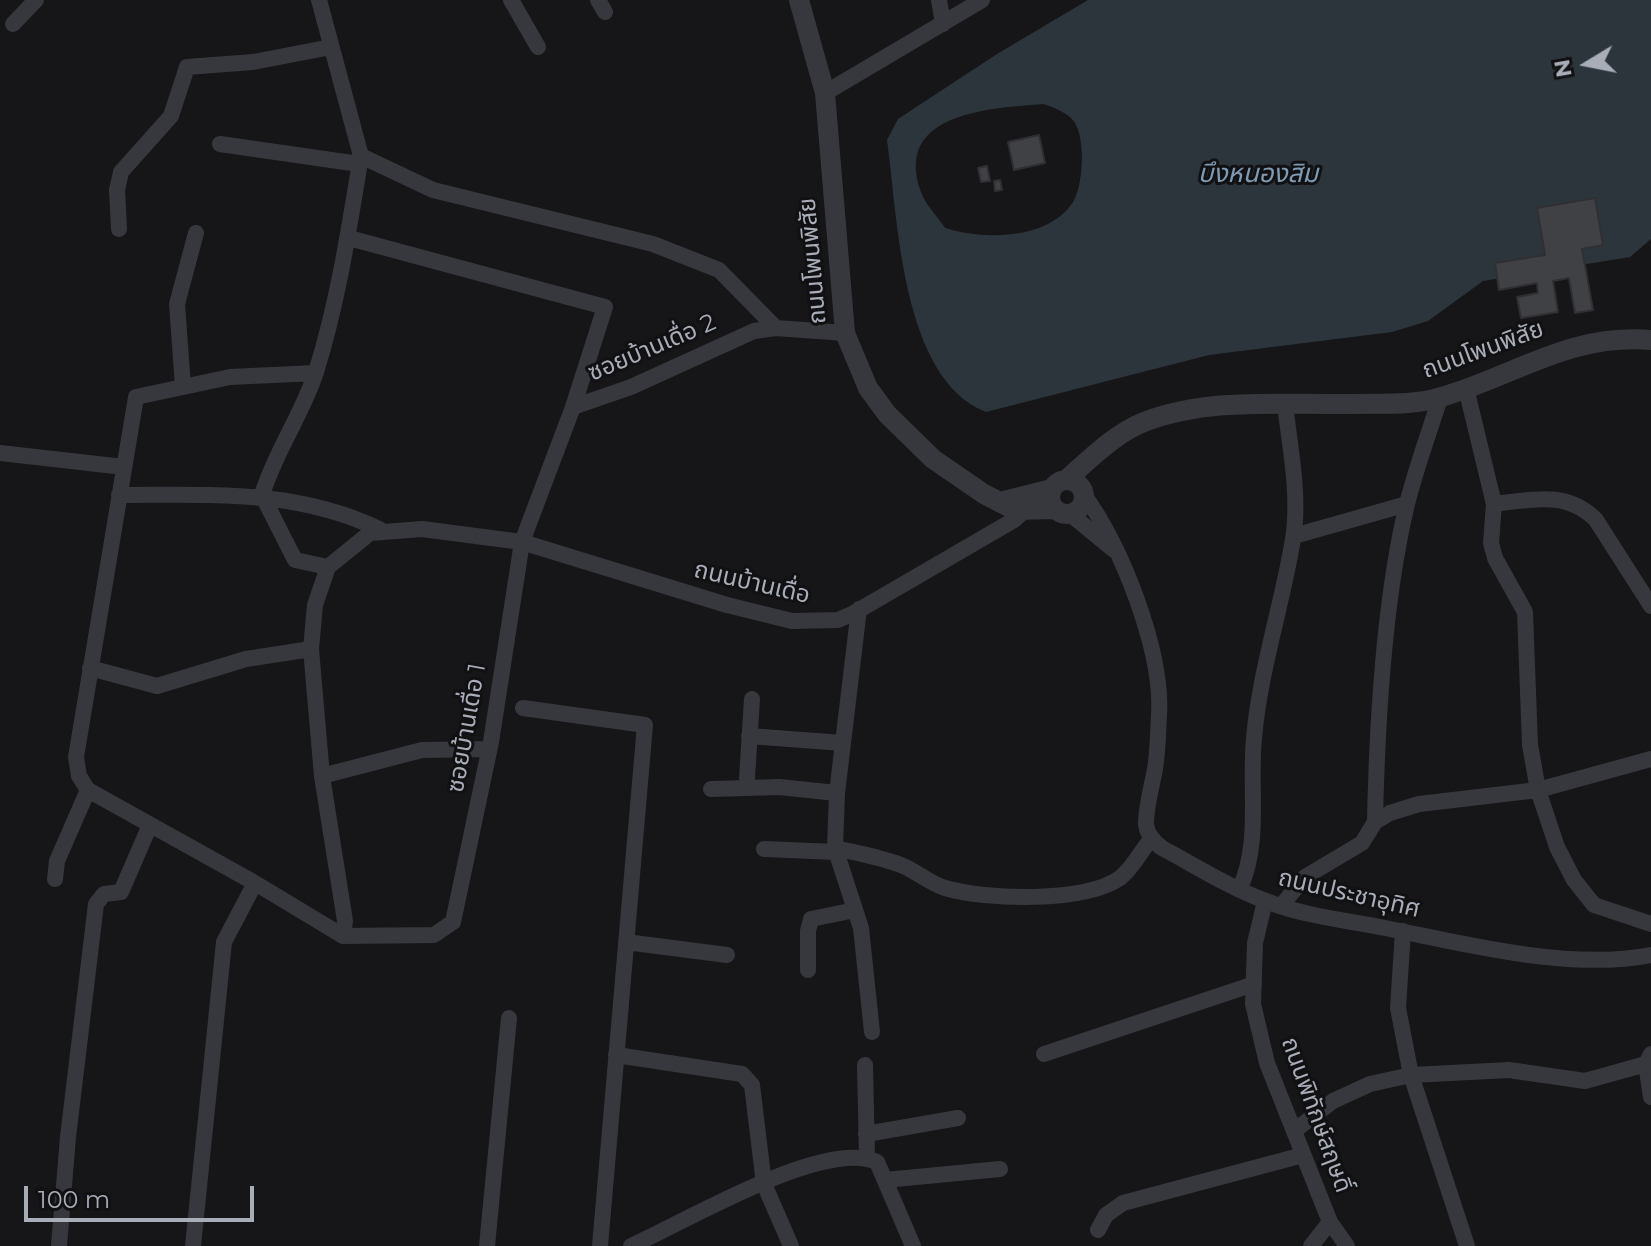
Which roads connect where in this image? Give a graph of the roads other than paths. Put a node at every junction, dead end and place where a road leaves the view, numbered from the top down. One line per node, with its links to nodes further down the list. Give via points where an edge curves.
1 (36, 0): 7 (street)
2 (319, 0): 9 (street)
3 (511, 0): 10 (street)
4 (799, 0): 11 (street, ถนนโพนพิสัย)
5 (939, 0): 8 (street)
6 (982, 0): 8 (street)
7 (13, 24)
8 (943, 24): 11 (street)
9 (331, 47): 13 (street); 14 (street, via 253,62 187,67 171,116 121,172)
10 (538, 47)
11 (825, 93): 18 (street, ถนนโพนพิสัย)
12 (220, 144): 13 (street)
13 (360, 160): 16 (street); 17 (street, via 433,190 653,244 719,270)
14 (119, 229)
15 (196, 233): 21 (street, via 177,304)
16 (349, 238): 20 (street); 25 (street, via 605,307)
17 (776, 328): 18 (street, ซอยบ้านเดื่อ 2); 25 (street, ซอยบ้านเดื่อ 2, via 743,335 631,387)
18 (845, 333): 31 (street, ถนนโพนพิสัย, via 868,388 887,414 933,459)
19 (1651, 340): 22 (street, ถนนโพนพิสัย, via 1567,347)
20 (315, 373): 21 (street, via 230,377); 29 (street)
21 (183, 387): 27 (street, via 136,397)
22 (1466, 388): 23 (street, ถนนโพนพิสัย); 33 (street)
23 (1440, 398): 24 (street, ถนนโพนพิสัย); 32 (street)
24 (1285, 405): 30 (street, ถนนโพนพิสัย, via 1221,405 1142,423 1102,449); 36 (street)
25 (573, 407): 37 (street, ซอยบ้านเดื่อ 2)
26 (0, 453): 27 (street)
27 (124, 467): 28 (street)
28 (119, 495): 29 (street); 42 (street)
29 (262, 495): 35 (street, via 345,515); 38 (street, via 295,560)
30 (1064, 495): 31 (street); 34 (street); 57 (street, via 1105,523 1151,649 1160,696 1146,825)
31 (1000, 502): 34 (street, ถนนโพนพิสัย)
32 (1407, 504): 36 (street); 55 (street, via 1376,751)
33 (1494, 504): 39 (street, via 1553,499 1584,508); 53 (street, via 1495,558 1525,612 1530,745)
34 (1026, 511): 40 (street, ถนนบ้านเดื่อ)
35 (381, 530): 37 (street, ถนนบ้านเดื่อ, via 422,529); 38 (street, via 351,546)
36 (1294, 536): 62 (street, via 1254,737 1252,862)
37 (522, 542): 40 (street, ถนนบ้านเดื่อ, via 792,621 838,620); 47 (street, ซอยบ้านเดื่อ 1)
38 (328, 567): 41 (street, via 315,605)
39 (1651, 606)
40 (859, 609): 46 (street)
41 (311, 649): 42 (street, via 246,659 157,686); 49 (street)
42 (90, 668): 52 (street, via 76,757)
43 (752, 699): 45 (street)
44 (523, 708): 68 (street, via 645,725)
45 (749, 736): 46 (street); 50 (street)
46 (843, 743): 54 (street)
47 (489, 749): 49 (street, via 422,750); 67 (street, ซอยบ้านเดื่อ 1, via 453,922 434,935)
48 (1651, 759): 53 (street)
49 (322, 776): 67 (street)
50 (747, 778)
51 (711, 789): 54 (street, via 779,787)
52 (88, 790): 56 (street); 60 (street, via 57,861)
53 (1538, 790): 55 (street, via 1419,804); 65 (street, via 1557,847 1594,905)
54 (837, 793): 59 (street)
55 (1375, 822): 63 (street, via 1362,843)
56 (150, 825): 61 (street); 92 (street, via 121,892 104,894 96,904)
57 (1151, 839): 59 (street, via 1110,884 1072,894 1020,896 962,893 902,865); 62 (street, ถนนประชาอุทิศ)
58 (764, 849): 59 (street)
59 (836, 850): 64 (street)
60 (55, 879)
61 (255, 883): 67 (street); 93 (street, via 224,942)
62 (1240, 888): 63 (street, ถนนประชาอุทิศ)
63 (1273, 903): 66 (street, ถนนประชาอุทิศ); 72 (street, ถนนพิทักษ์สฤษดิ์, via 1255,943)
64 (855, 910): 71 (street, via 811,919); 74 (street)
65 (1651, 924)
66 (1403, 931): 70 (street, ถนนประชาอุทิศ, via 1576,960); 79 (street, via 1398,1008)
67 (343, 936)
68 (626, 942): 69 (street); 76 (street)
69 (727, 955)
70 (1651, 955)
71 (808, 970)
72 (1254, 984): 75 (street); 82 (street, ถนนพิทักษ์สฤษดิ์, via 1253,1004 1267,1063)
73 (509, 1018): 94 (street)
74 (872, 1032)
75 (1044, 1054)
76 (616, 1055): 88 (street, via 742,1074 752,1085); 95 (street)
77 (1648, 1059): 79 (street, via 1585,1081 1509,1070); 80 (street)
78 (865, 1065): 83 (street)
79 (1411, 1075): 82 (street, via 1370,1084 1333,1101); 101 (street)
80 (1651, 1097)
81 (958, 1118): 83 (street)
82 (1294, 1131): 84 (street, ถนนพิทักษ์สฤษดิ์)
83 (866, 1134): 85 (street)
84 (1303, 1155): 89 (street, ถนนพิทักษ์สฤษดิ์); 90 (street, via 1123,1203 1106,1215)
85 (867, 1157): 87 (street, via 877,1162); 88 (street, via 827,1158)
86 (1000, 1169): 87 (street)
87 (885, 1180): 98 (street)
88 (764, 1184): 91 (street); 97 (street)
89 (1330, 1222): 99 (street); 100 (street, ถนนพิทักษ์สฤษดิ์)
90 (1098, 1230)
91 (663, 1239): 96 (street)
92 (59, 1246)
93 (193, 1246)
94 (487, 1246)
95 (600, 1246)
96 (631, 1246)
97 (791, 1246)
98 (913, 1246)
99 (1311, 1246)
100 (1347, 1246)
101 (1467, 1246)

